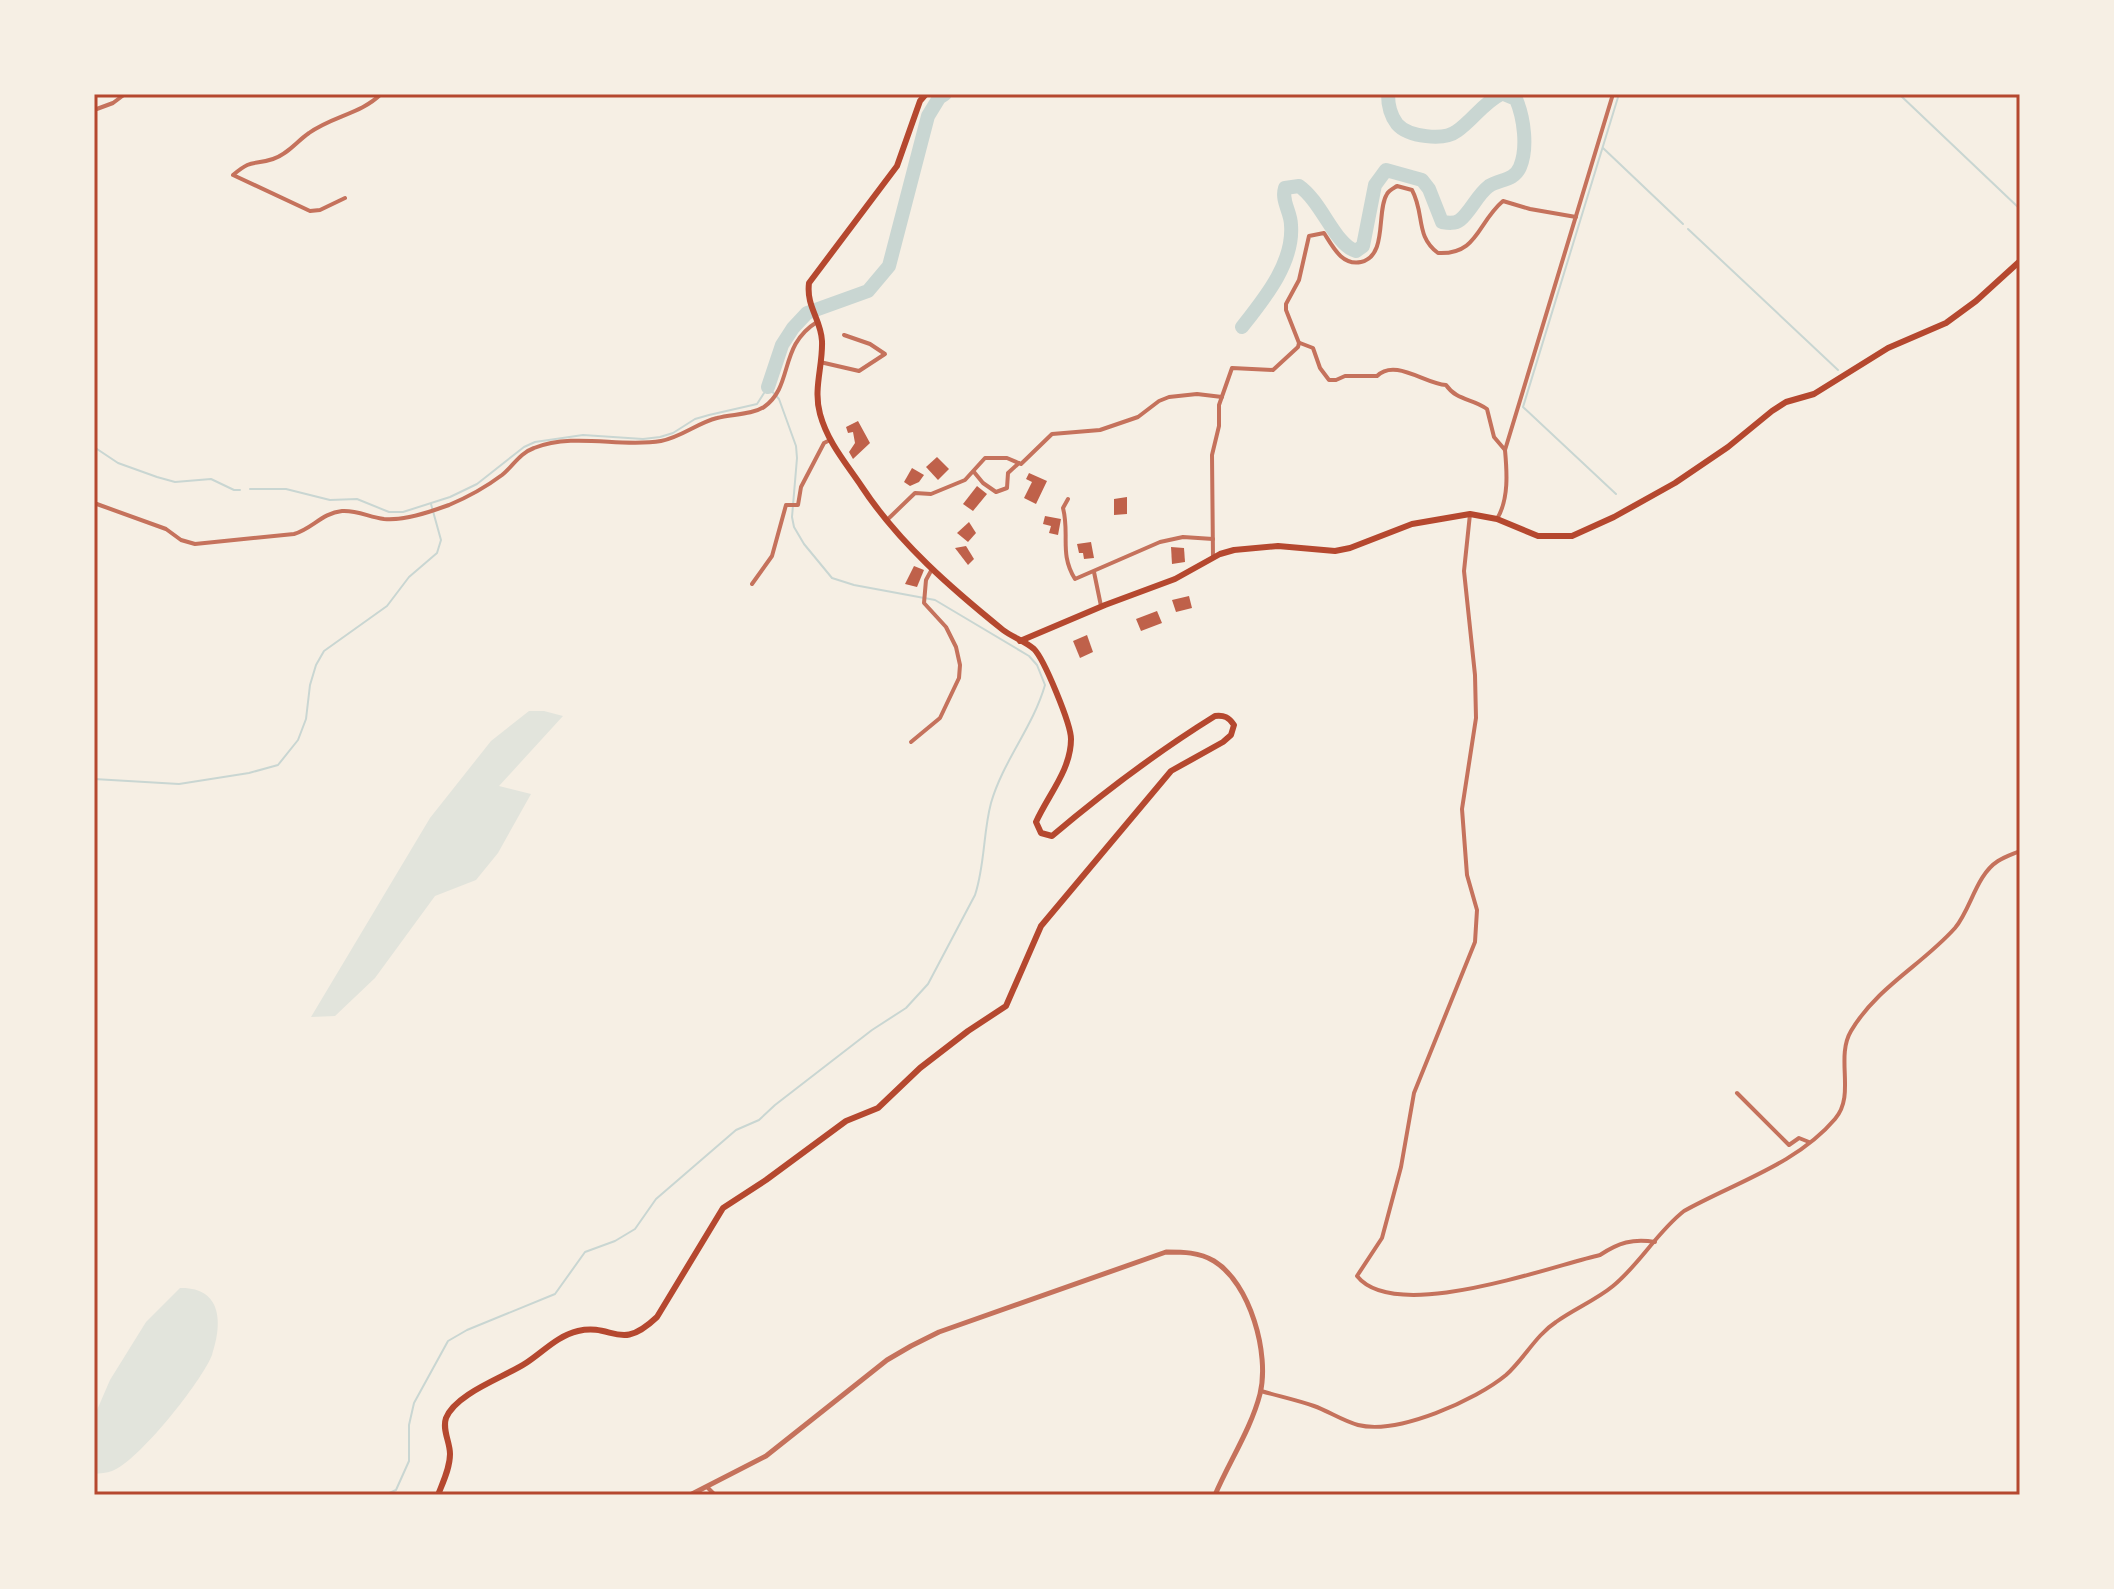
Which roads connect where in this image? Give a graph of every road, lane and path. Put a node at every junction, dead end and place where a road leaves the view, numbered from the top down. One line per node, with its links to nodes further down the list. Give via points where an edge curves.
1 (125, 94): 5 (street)
2 (381, 94): 6 (street, via 368,107 308,133 290,151 247,163 233,175 310,211)
3 (926, 94): 9 (main road, via 897,166 809,283 807,298)
4 (1613, 94): 7 (street)
5 (94, 110)
6 (345, 198)
7 (1576, 217): 11 (street, via 1503,201 1470,245 1454,254 1438,253 1423,237 1412,190 1397,186 1387,194 1374,253 1364,262 1340,257 1324,233 1309,236 1286,310); 15 (street)
8 (2020, 261): 21 (main road, via 1955,317 1888,348 1814,394 1786,402 1675,483 1614,517 1572,536 1552,537)
9 (816, 321): 12 (main road); 19 (street, via 792,348 779,391 756,411 709,419 663,441 591,439 535,448 473,494 403,518 343,511 294,534 195,544)
10 (844, 335): 12 (street, via 885,354 859,371)
11 (1299, 343): 13 (street, via 1273,370 1232,368); 15 (street, via 1313,348 1329,380 1395,370 1446,385 1458,398 1487,409 1494,437)
12 (820, 362): 14 (main road, via 816,392)
13 (1222, 397): 16 (street, via 1169,397 1138,417 1100,430 1052,434); 23 (street, via 1212,455)
14 (830, 440): 22 (main road); 27 (street, via 801,487 798,505 786,505 772,556)
15 (1505, 450): 21 (street, via 1506,486)
16 (1019, 463): 17 (street, via 985,458); 17 (street, via 1008,473 1007,488 996,492)
17 (974, 472): 22 (street, via 931,494 915,493)
18 (1068, 499): 26 (street, via 1063,508 1066,566 1075,579)
19 (94, 503)
20 (1470, 514): 21 (main road); 24 (main road, via 1412,524 1335,551 1251,548); 34 (street, via 1464,571 1476,718 1462,809 1467,875 1477,910 1475,942 1414,1093 1382,1238 1357,1276 1381,1290 1443,1294 1600,1255 1636,1239)
21 (1497, 519)
22 (887, 520): 25 (main road)
23 (1213, 539): 24 (street); 26 (street, via 1160,542)
24 (1213, 559): 28 (main road)
25 (932, 569): 29 (main road); 30 (street, via 924,601 956,647 959,678 940,718)
26 (1094, 572): 28 (street)
27 (752, 584)
28 (1101, 606): 29 (main road)
29 (1020, 641): 37 (main road, via 1035,650 1043,664 1070,729 1068,761 1036,822 1046,836 1215,716 1230,719 1231,735 1171,771 1127,821 1041,926 1006,1006 932,1058 878,1108 838,1126 723,1208 646,1327 622,1337 591,1329 566,1335 452,1408 445,1424 449,1464)
30 (911, 742)
31 (2020, 851): 33 (street, via 1988,870 1956,927 1880,993 1849,1033 1842,1110)
32 (1737, 1093): 33 (street, via 1789,1145 1799,1138)
33 (1809, 1142): 34 (street, via 1771,1168 1684,1211)
34 (1655, 1242): 35 (street, via 1612,1287 1553,1323 1506,1374 1423,1417 1359,1425)
35 (1261, 1391): 36 (street, via 1261,1346 1238,1286 1204,1256 1166,1252 911,1346 766,1456); 40 (street)
36 (707, 1487): 38 (street); 39 (street)
37 (438, 1495)
38 (690, 1495)
39 (715, 1495)
40 (1215, 1495)

